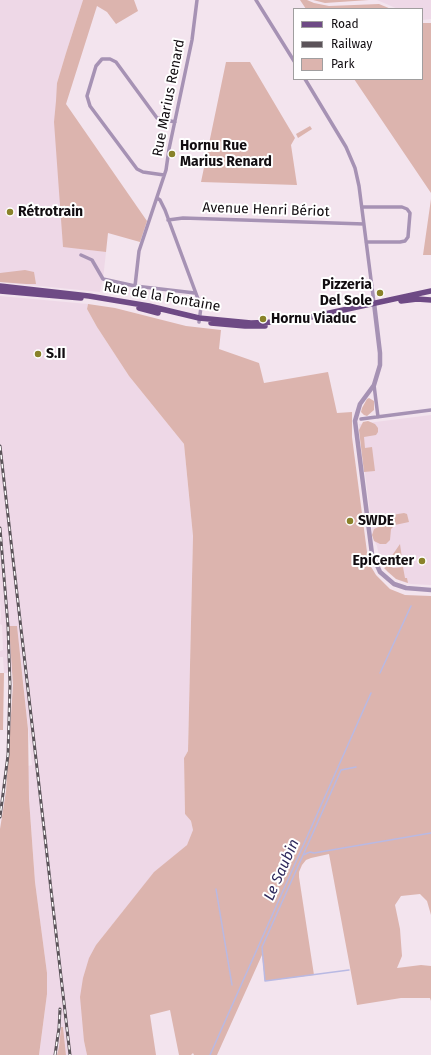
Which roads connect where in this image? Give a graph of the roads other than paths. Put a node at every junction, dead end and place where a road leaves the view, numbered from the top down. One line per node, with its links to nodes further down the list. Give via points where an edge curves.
1 (197, 0): 5 (street, Rue Marius Renard, via 192,40)
2 (256, 0): 3 (street)
3 (293, 60)
4 (306, 80): 8 (street, via 346,147 355,168)
5 (175, 122): 6 (street, Rue Marius Renard); 6 (street, via 156,118 116,62 102,59 96,66 87,96 90,106 137,169)
6 (164, 175): 7 (street, Rue Marius Renard)
7 (157, 198): 9 (street); 14 (street, Rue Marius Renard, via 139,251)
8 (362, 207): 10 (street); 11 (street, via 402,207 410,213 408,237 405,241)
9 (168, 220): 10 (street, Avenue Henri Bériot, via 183,218); 18 (street)
10 (364, 224): 11 (street)
11 (366, 242): 20 (street)
12 (81, 255): 14 (street, via 92,260 103,279)
13 (0, 286): 16 (main road)
14 (134, 286): 18 (street)
15 (0, 291): 16 (main road)
16 (28, 291): 21 (main road, Rue de la Fontaine, via 118,300)
17 (431, 291): 20 (main road, Rue de la Fontaine)
18 (195, 293): 21 (street, via 201,307)
19 (431, 300): 20 (main road, Rue de la Fontaine, via 417,299)
20 (374, 305): 21 (main road, Rue de la Fontaine, via 275,322); 22 (street, via 380,358 379,372)
21 (199, 320)
22 (374, 385): 24 (street); 26 (street, via 360,404 355,421 372,554 380,572 394,584 406,588)
23 (431, 410): 24 (street)
24 (378, 417): 25 (street)
25 (361, 419)
26 (431, 590)

